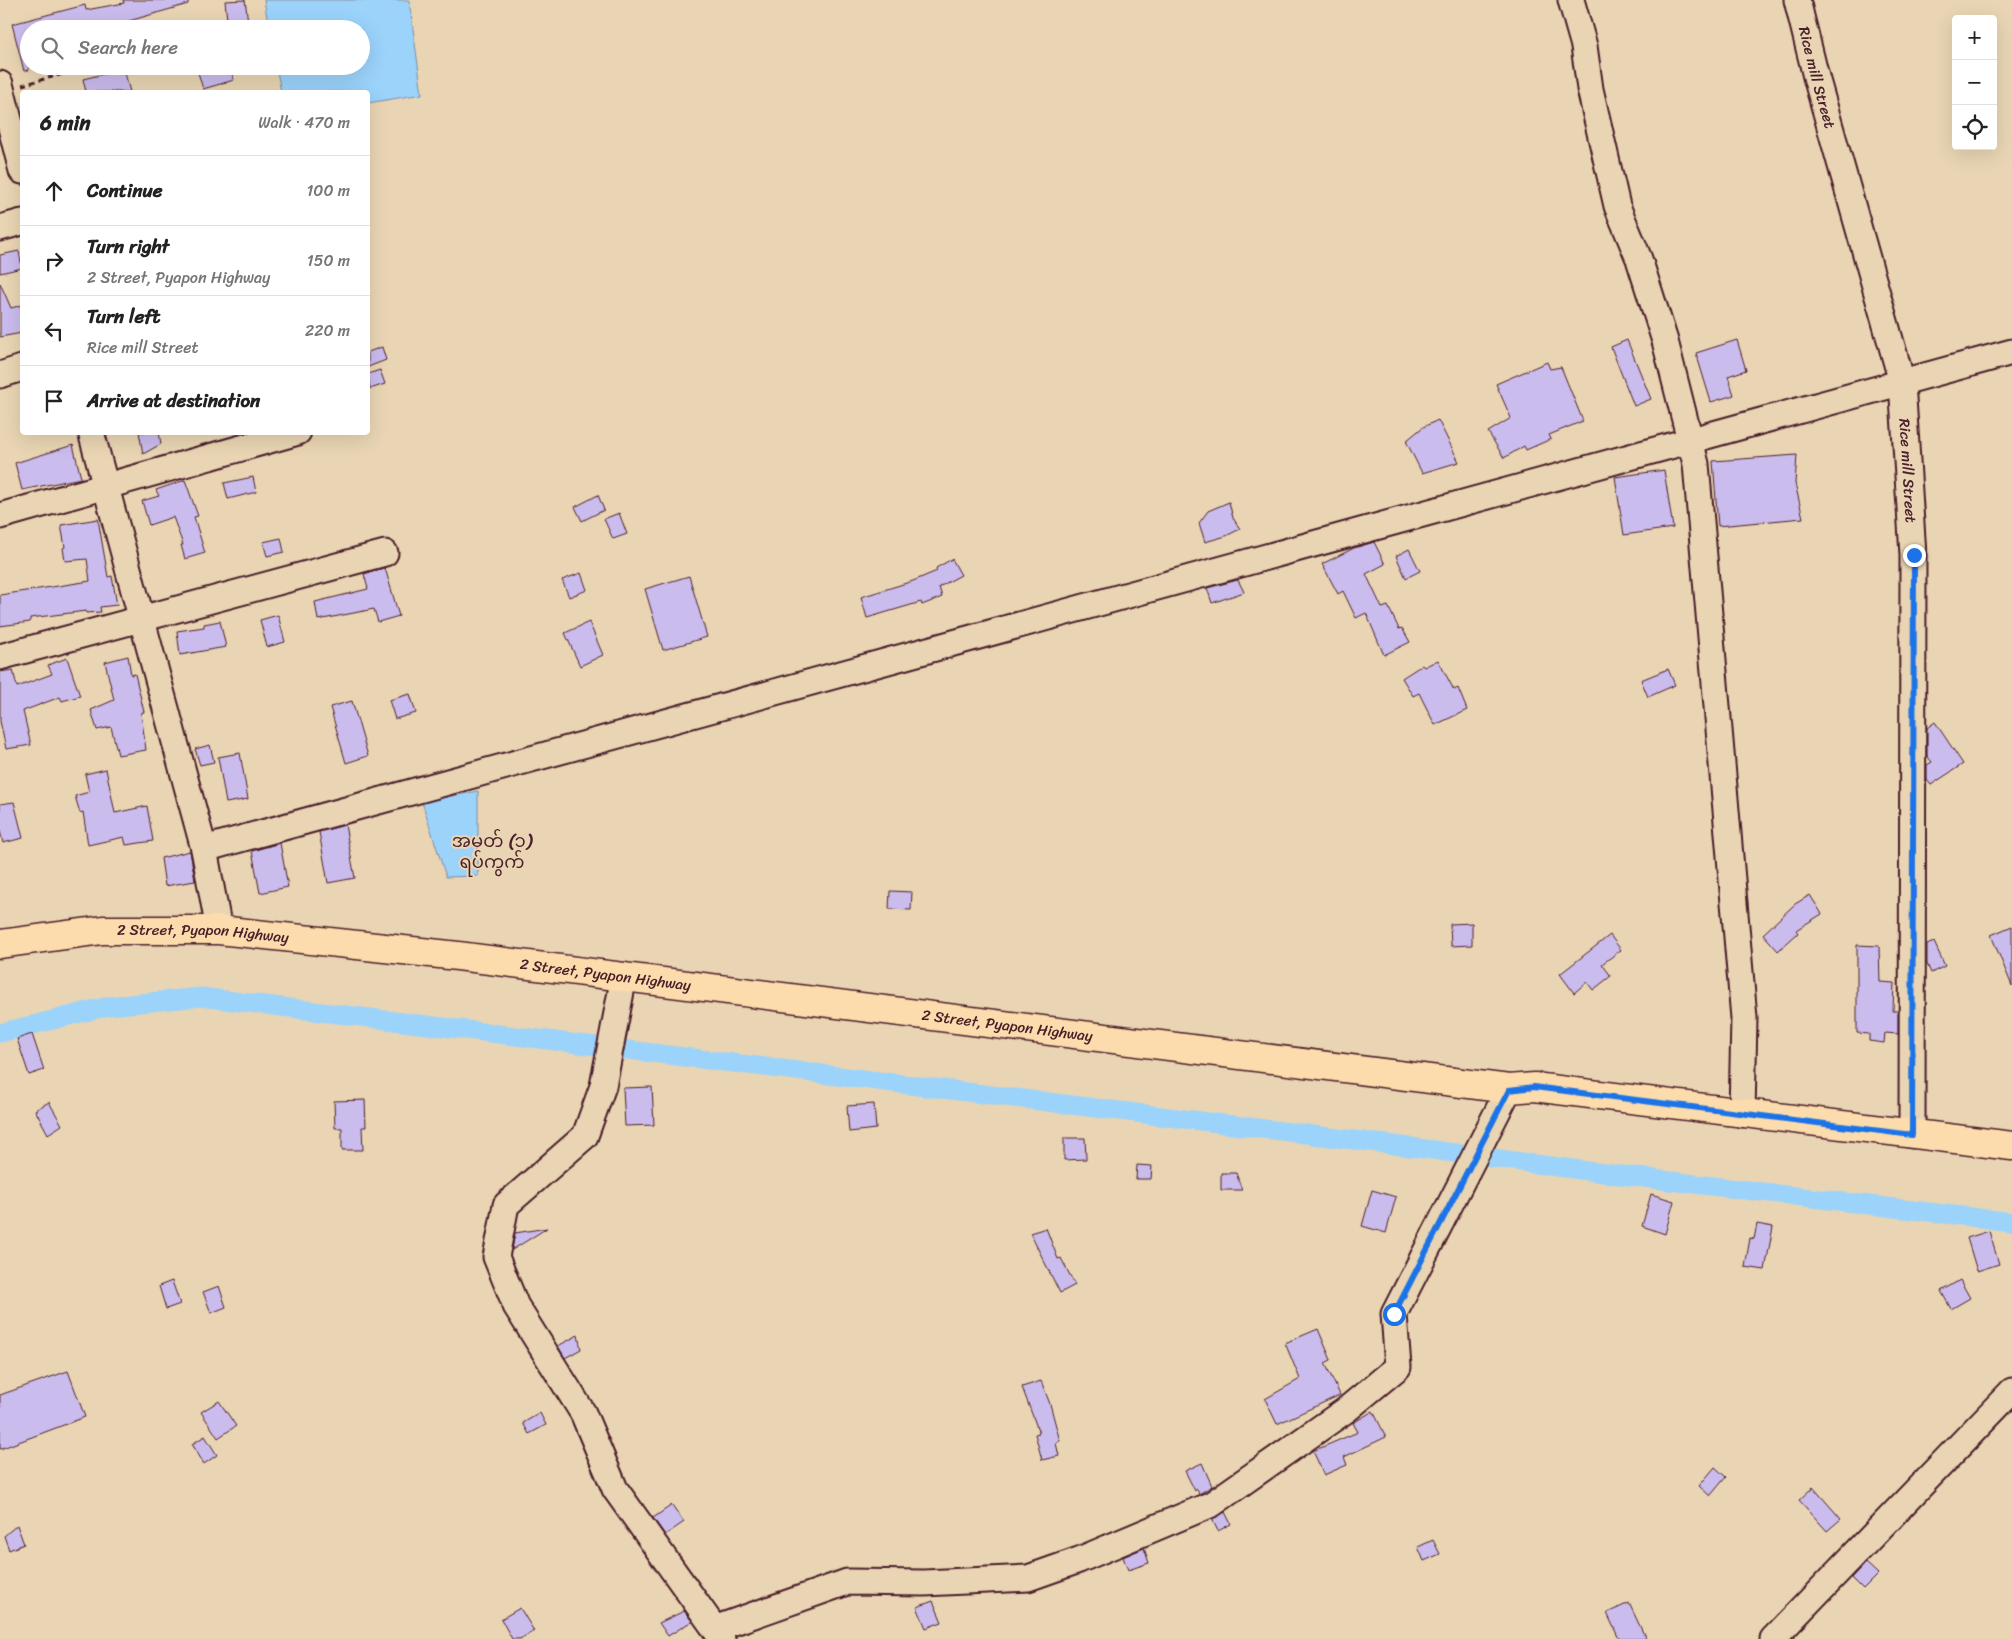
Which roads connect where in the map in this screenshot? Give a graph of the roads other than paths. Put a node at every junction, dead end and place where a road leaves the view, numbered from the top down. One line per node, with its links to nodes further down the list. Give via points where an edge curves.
1 (1571, 0): 13 (street, via 1584,46 1590,89 1617,206 1639,258 1663,332)
2 (1797, 0): 10 (street, Rice mill Street)
3 (1, 88): 4 (street)
4 (20, 163)
5 (20, 223): 6 (street)
6 (0, 228)
7 (2012, 352): 10 (street)
8 (20, 369): 9 (street)
9 (0, 374)
10 (1902, 382): 13 (street); 25 (street, Rice mill Street, via 1914,555)
11 (92, 435): 14 (street)
12 (287, 435): 14 (street)
13 (1691, 440): 19 (street); 24 (street, via 1696,464 1733,872 1744,1018)
14 (106, 486): 15 (street); 17 (street)
15 (0, 516)
16 (385, 553): 17 (street)
17 (142, 619): 18 (street); 19 (street)
18 (0, 657)
19 (204, 849): 20 (street)
20 (219, 930): 21 (main road, 2 Street, Pyapon Highway, via 103,930); 22 (main road, 2 Street, Pyapon Highway)
21 (0, 944)
22 (624, 976): 23 (main road, 2 Street, Pyapon Highway); 28 (street, via 603,1086 585,1136 506,1205 496,1257 516,1306 583,1412 615,1490)
23 (1509, 1090): 24 (main road, 2 Street, Pyapon Highway, via 1534,1087); 28 (street, via 1394,1314 1398,1367 1346,1410 1212,1504 1028,1578 924,1583 847,1582)
24 (1742, 1114): 25 (main road, 2 Street, Pyapon Highway)
25 (1912, 1135): 26 (main road, 2 Street, Pyapon Highway)
26 (2012, 1146)
27 (2012, 1391): 29 (street)
28 (719, 1634)
29 (1773, 1639)

